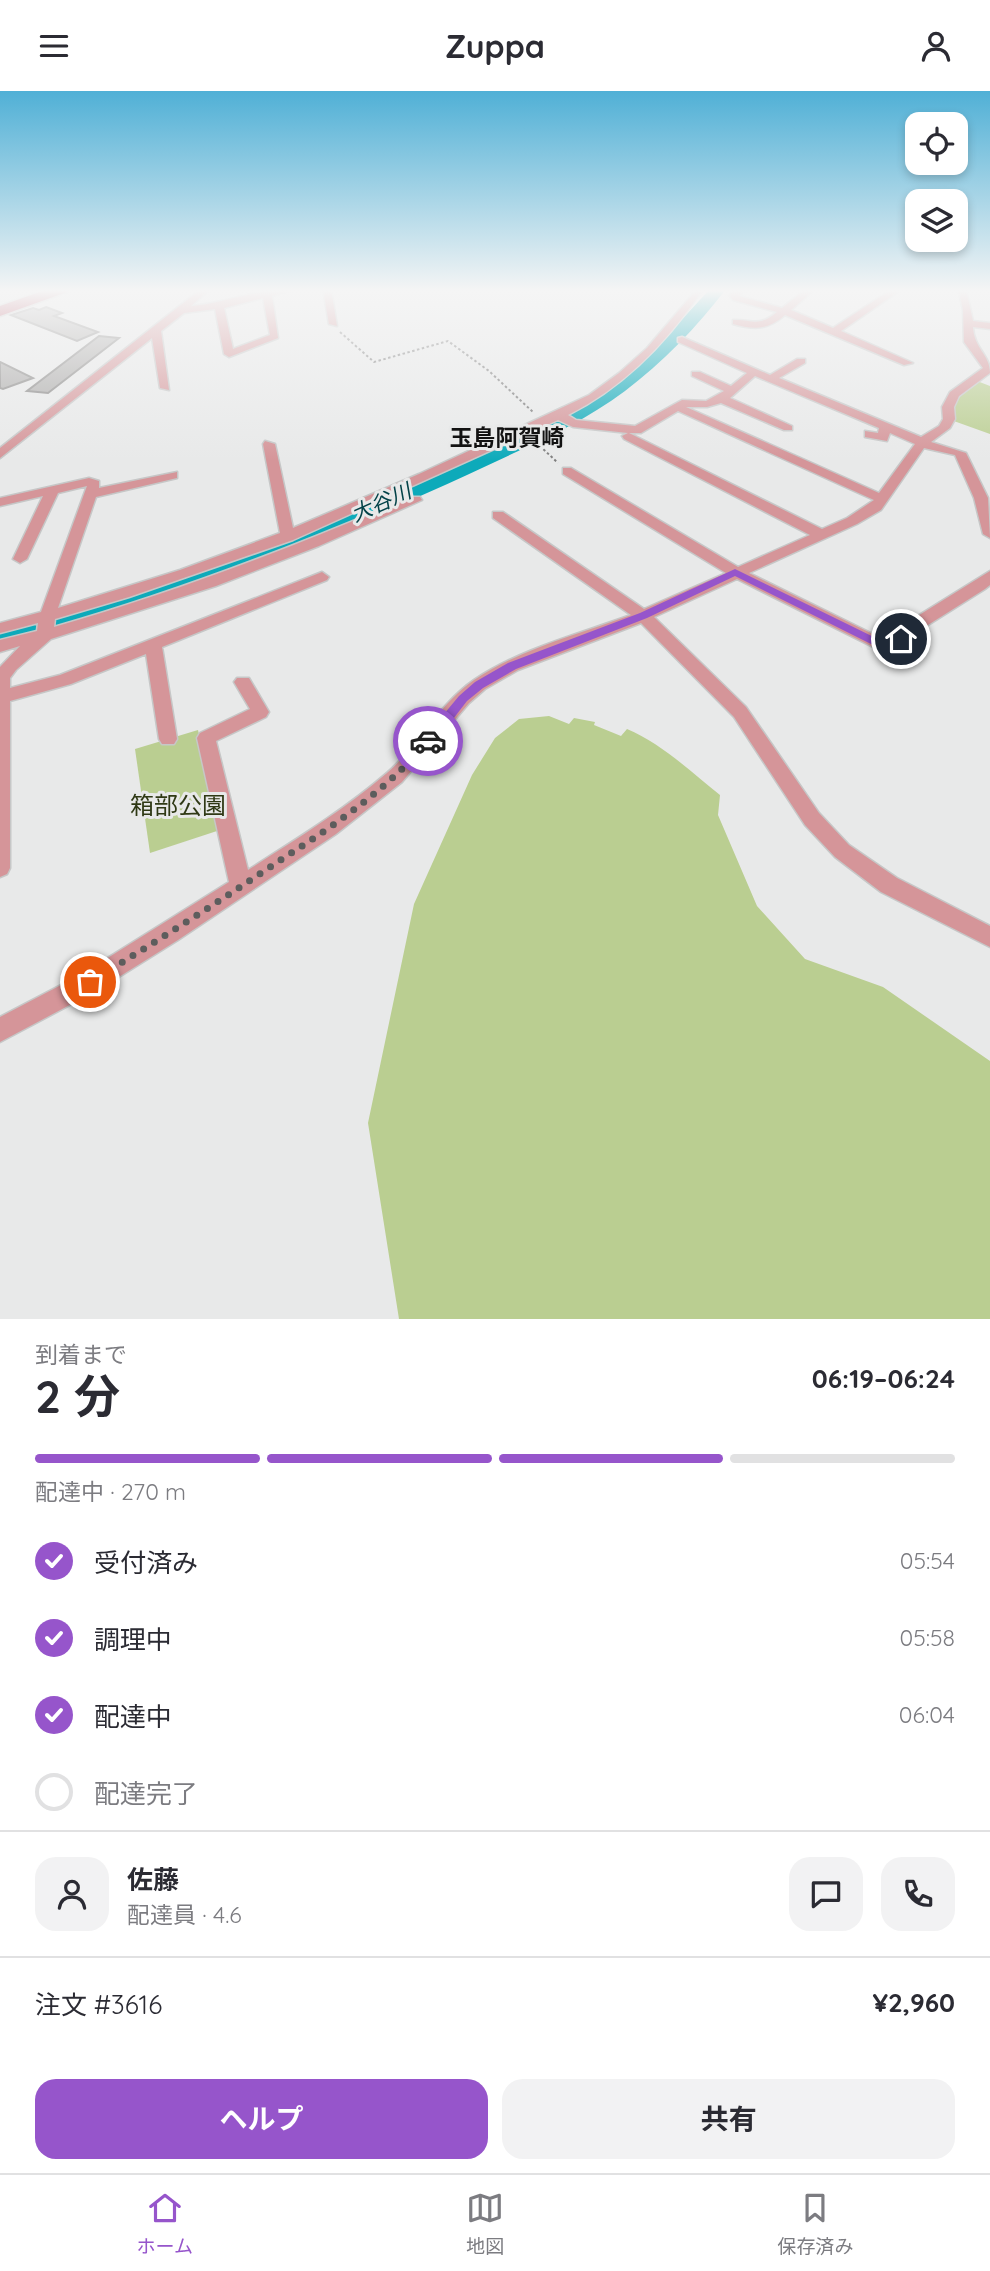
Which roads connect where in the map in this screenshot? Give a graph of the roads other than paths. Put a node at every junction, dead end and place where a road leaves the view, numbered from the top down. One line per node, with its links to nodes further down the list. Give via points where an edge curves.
1 (135, 346): 34 (street)
2 (159, 346): 16 (street)
3 (227, 346): 4 (street, via 229,355)
4 (250, 346)
5 (653, 346): 25 (street, via 594,396)
6 (696, 346): 13 (street)
7 (848, 346): 10 (street)
8 (866, 346): 12 (street)
9 (973, 346): 32 (street, via 989,369 954,394 944,428)
10 (841, 351)
11 (801, 361): 15 (street)
12 (908, 363)
13 (754, 372): 15 (street); 18 (street)
14 (696, 374): 18 (street)
15 (773, 380): 17 (street); 19 (street)
16 (165, 388)
17 (760, 388)
18 (732, 391): 20 (street)
19 (809, 395): 21 (street); 24 (street)
20 (722, 399): 22 (street, via 707,404 690,401); 26 (street)
21 (793, 403)
22 (678, 407): 25 (street, via 638,430 573,423); 40 (street)
23 (777, 411): 26 (street)
24 (846, 411): 27 (street); 28 (street)
25 (558, 415): 46 (street)
26 (765, 418): 29 (street)
27 (832, 418)
28 (885, 427): 30 (street, via 883,438); 32 (street)
29 (789, 428)
30 (869, 434)
31 (628, 436): 44 (street)
32 (922, 442): 40 (street); 45 (street, via 960,453 981,498)
33 (270, 444): 46 (street)
34 (3, 449)
35 (815, 456): 40 (street)
36 (567, 471): 48 (street)
37 (172, 475): 39 (street)
38 (53, 490): 39 (street, via 89,482 94,484); 42 (street); 47 (street)
39 (92, 493): 52 (street)
40 (886, 494): 44 (street, via 866,514)
41 (415, 500): 54 (street, via 321,541)
42 (0, 502)
43 (498, 515): 51 (street)
44 (822, 534): 48 (street)
45 (990, 534)
46 (288, 537): 52 (street)
47 (20, 559)
48 (735, 572): 49 (street, via 891,650 914,626); 51 (street)
49 (990, 576)
50 (322, 577): 55 (street)
51 (643, 616): 61 (street, via 512,666 479,685 372,797); 62 (street, via 740,712 812,819 842,851 889,885)
52 (47, 617): 53 (street); 54 (street)
53 (0, 628)
54 (45, 635): 56 (street); 58 (street, via 7,669)
55 (153, 644): 58 (street); 59 (street)
56 (0, 646)
57 (243, 682): 61 (street, via 260,712 206,738)
58 (1, 702): 60 (street)
59 (168, 739)
60 (0, 868)
61 (241, 887): 63 (street, via 90,982)
62 (990, 937)
63 (0, 1030)

